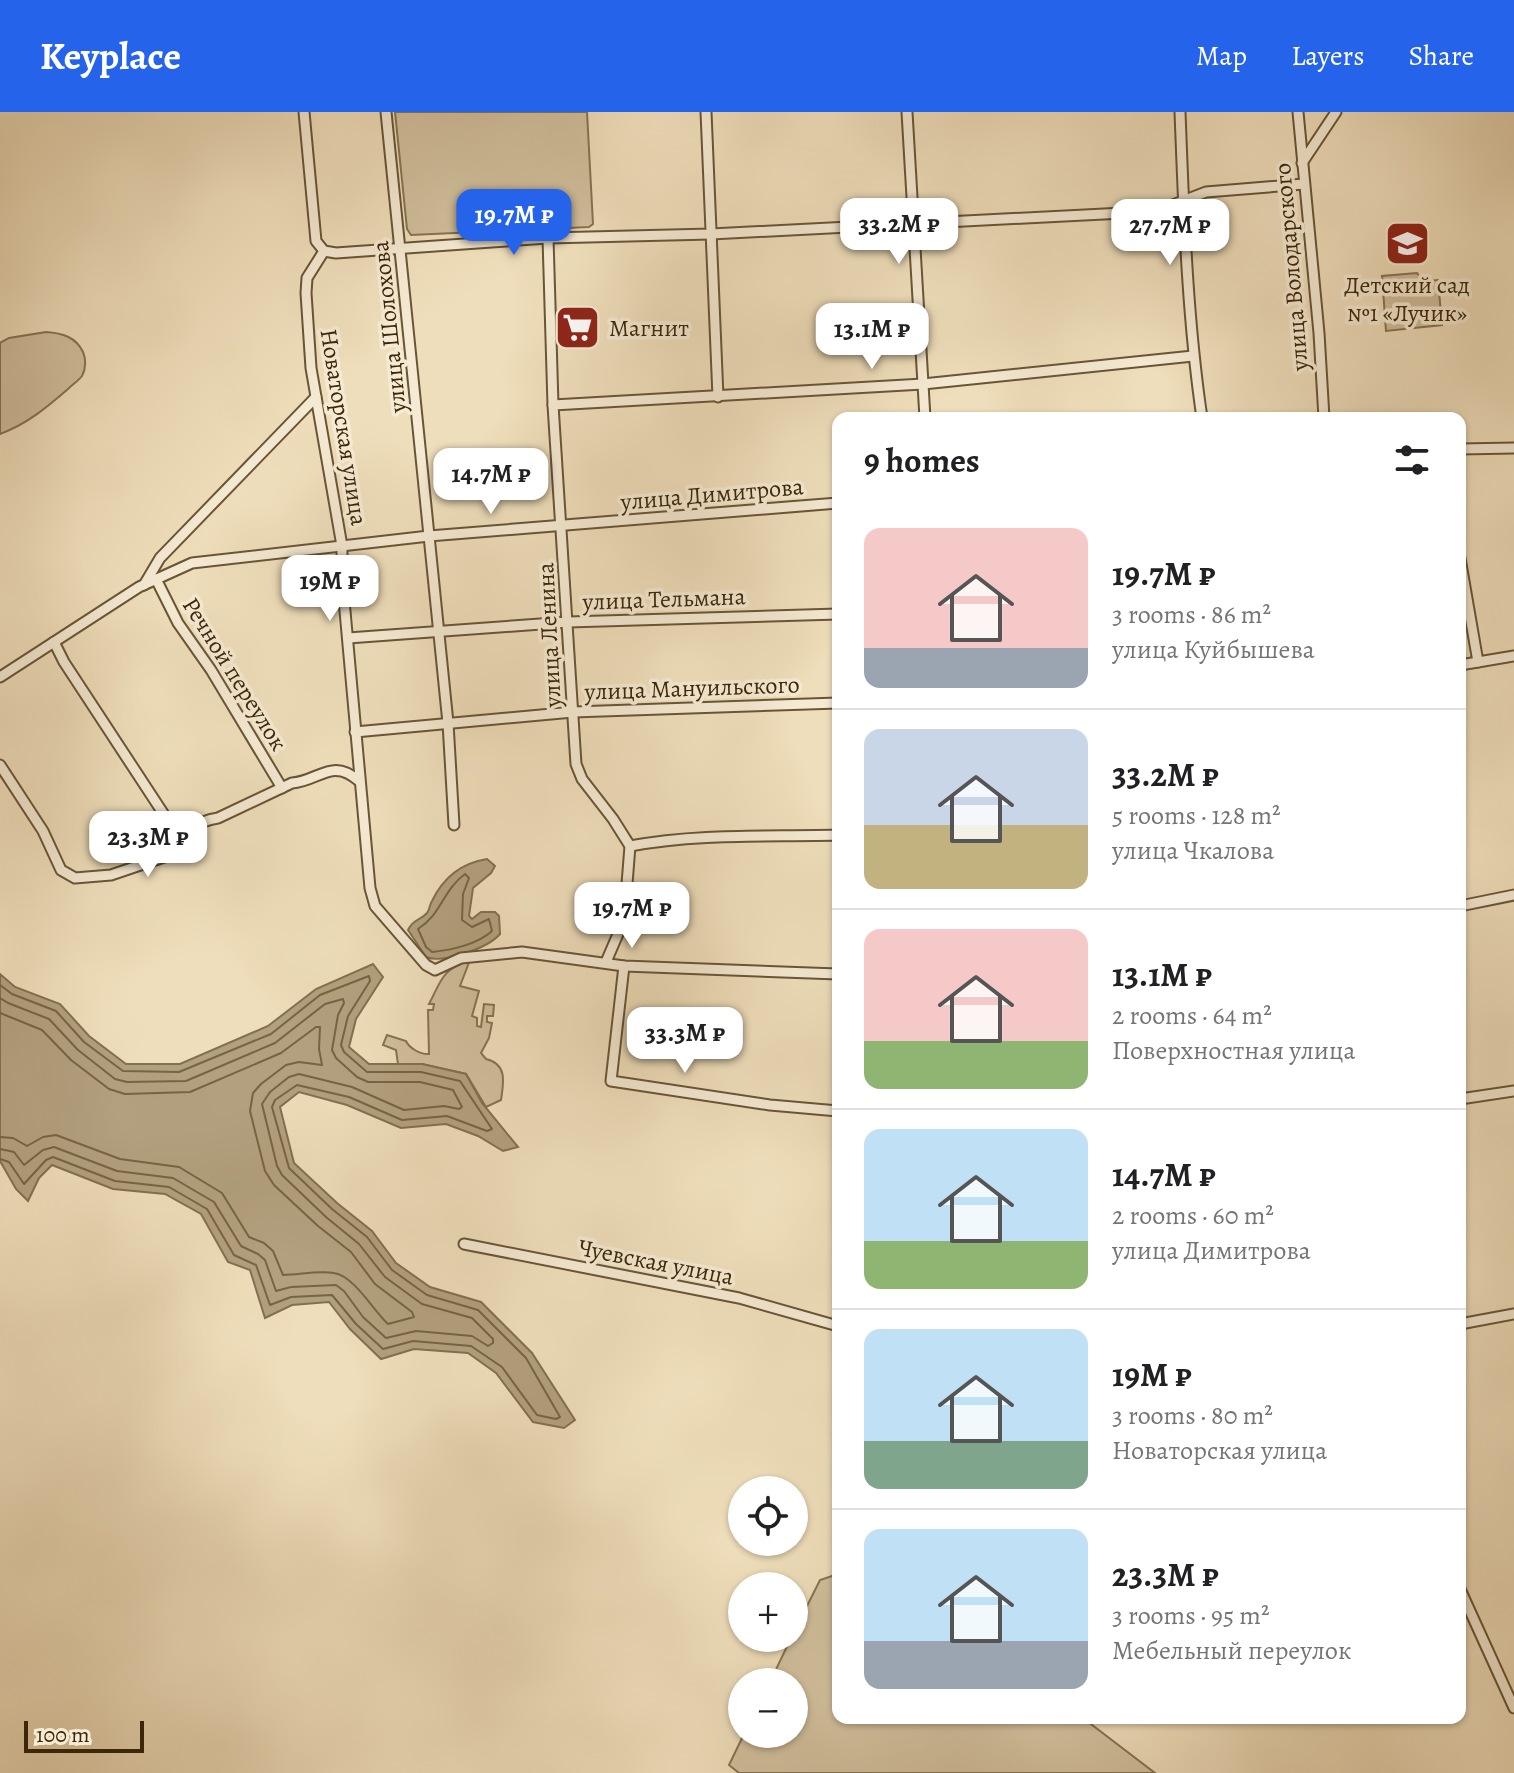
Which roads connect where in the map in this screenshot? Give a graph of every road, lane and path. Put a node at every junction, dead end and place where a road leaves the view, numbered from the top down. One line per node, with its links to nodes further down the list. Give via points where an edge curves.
1 (304, 112): 15 (street, via 316,241)
2 (386, 112): 14 (street, улица Шолохова)
3 (706, 112): 12 (street)
4 (907, 112): 11 (street)
5 (1180, 112): 10 (street)
6 (1298, 112): 8 (street, улица Володарского)
7 (1336, 112): 8 (street)
8 (1302, 163): 9 (street, улица Володарского)
9 (1304, 184): 10 (street, via 1226,189); 23 (street, улица Володарского)
10 (1183, 199): 11 (street, via 1143,212); 16 (street)
11 (913, 223): 12 (street); 17 (street)
12 (711, 234): 13 (street); 19 (street)
13 (548, 238): 14 (street); 20 (street, улица Ленина)
14 (401, 249): 15 (street); 28 (street, улица Шолохова)
15 (324, 251): 18 (street, Новаторская улица, via 306,286)
16 (1193, 356): 17 (street); 22 (street)
17 (923, 384): 19 (street); 21 (street)
18 (316, 397): 29 (street, Новаторская улица); 31 (street, via 160,558)
19 (718, 397): 20 (street)
20 (553, 405): 27 (street, улица Ленина)
21 (925, 412)
22 (1201, 412)
23 (1324, 412)
24 (1514, 448): 25 (street)
25 (1466, 449)
26 (832, 504): 27 (street, улица Димитрова)
27 (562, 527): 28 (street, улица Димитрова); 34 (street, улица Ленина)
28 (429, 536): 29 (street, улица Димитрова); 35 (street, улица Шолохова)
29 (342, 546): 30 (street, улица Димитрова, via 192,563); 36 (street, Новаторская улица)
30 (156, 579): 31 (street, улица Димитрова); 48 (street, Речной переулок)
31 (144, 585): 37 (street, улица Димитрова)
32 (1466, 593): 39 (street)
33 (832, 614): 34 (street, улица Тельмана)
34 (568, 622): 35 (street, улица Тельмана); 43 (street, улица Ленина)
35 (437, 631): 36 (street, улица Тельмана); 44 (street, улица Шолохова)
36 (348, 638): 45 (street, Новаторская улица)
37 (54, 642): 41 (street, улица Димитрова); 51 (street)
38 (1514, 656): 39 (street)
39 (1478, 662): 40 (street)
40 (1466, 664)
41 (0, 677)
42 (832, 703): 43 (street, улица Мануильского)
43 (573, 712): 44 (street, улица Мануильского); 52 (street, улица Ленина, via 582,779)
44 (448, 723): 45 (street, улица Мануильского); 49 (street, улица Шолохова)
45 (355, 732): 47 (street, Новаторская улица)
46 (0, 765): 51 (street, via 43,831 61,870 75,878 111,875 170,855)
47 (359, 781): 48 (street, via 348,771 327,770); 55 (street, Новаторская улица, via 375,906 426,965 435,970 461,958 503,952)
48 (282, 788): 51 (street, via 205,820)
49 (454, 825)
50 (832, 835): 52 (street, via 726,835)
51 (180, 839)
52 (630, 846): 55 (street, via 625,909)
53 (1514, 895): 54 (street)
54 (1466, 905)
55 (606, 962): 56 (street)
56 (624, 966): 57 (street); 60 (street, via 611,1081)
57 (832, 974)
58 (1514, 1091): 59 (street)
59 (1466, 1098)
60 (832, 1110)
61 (464, 1244): 64 (street, Чуевская улица, via 739,1298)
62 (1514, 1314): 63 (street)
63 (1466, 1323)
64 (832, 1324)
65 (1466, 1602): 66 (street)
66 (1514, 1708)

